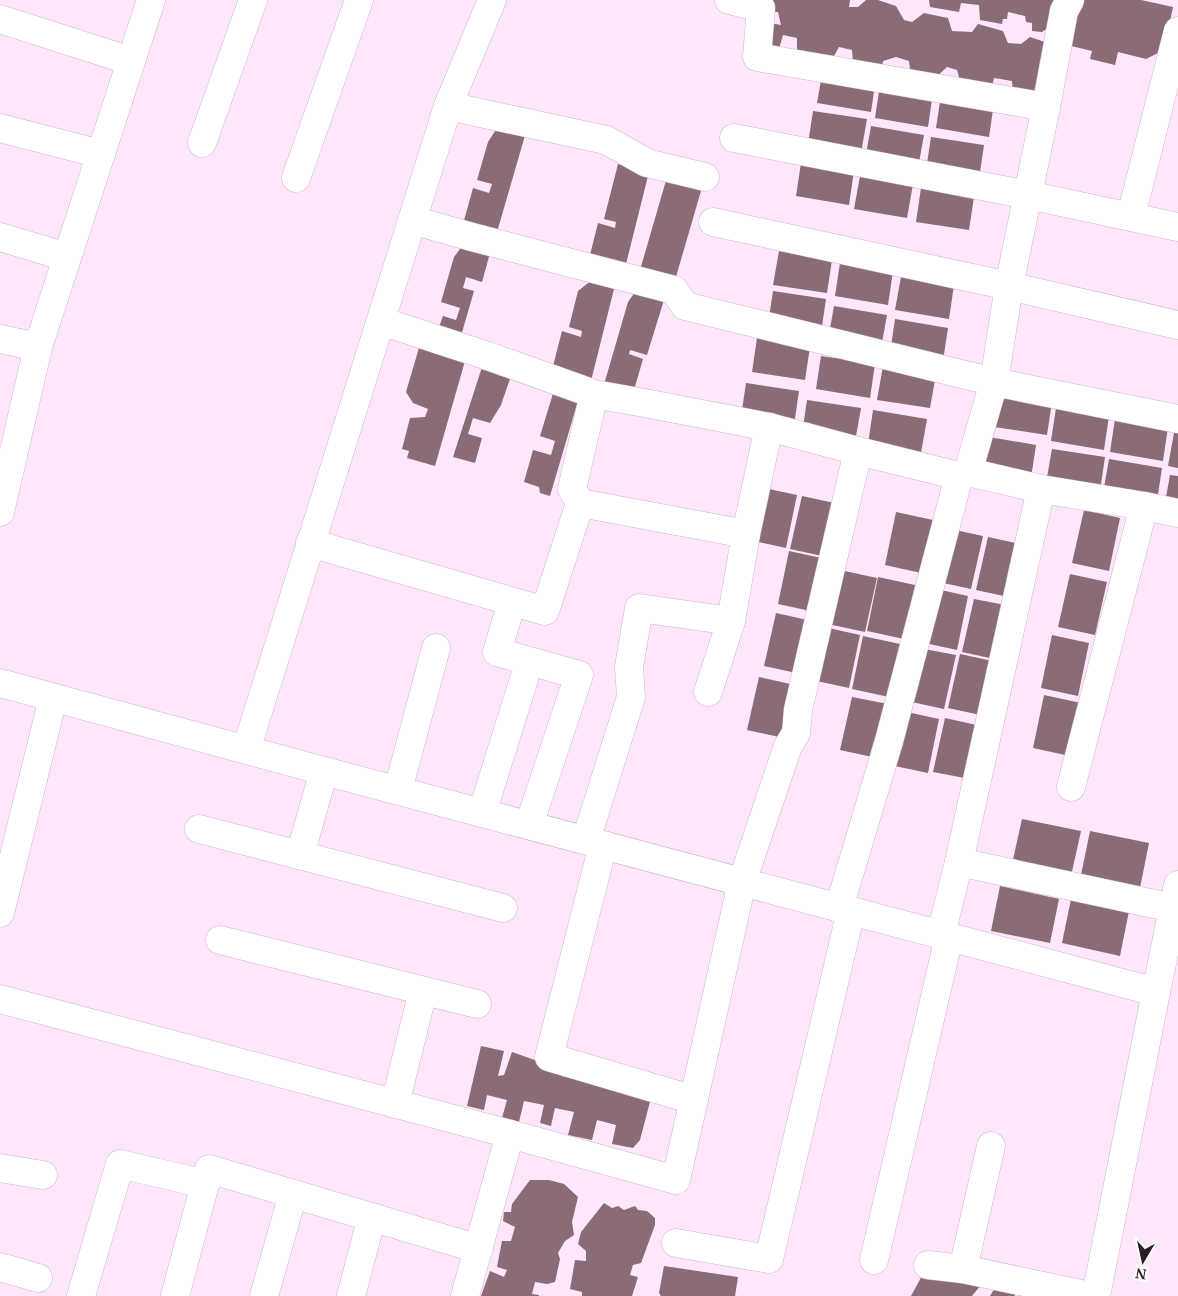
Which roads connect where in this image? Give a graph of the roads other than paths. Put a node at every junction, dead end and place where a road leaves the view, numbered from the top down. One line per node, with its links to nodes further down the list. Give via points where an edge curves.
1 (151, 0): 9 (street)
2 (253, 0): 15 (street)
3 (359, 0): 18 (street)
4 (492, 0): 10 (street)
5 (729, 0): 11 (street, via 761,8 757,57)
6 (1070, 0): 11 (street, via 1064,10)
7 (0, 19): 9 (street)
8 (1178, 31): 12 (street)
9 (131, 61): 16 (street)
10 (448, 106): 17 (street, via 606,140 647,164); 21 (street)
11 (1046, 107): 19 (street)
12 (1168, 116): 20 (street)
13 (0, 128): 16 (street)
14 (734, 138): 19 (street)
15 (202, 143)
16 (101, 154): 25 (street)
17 (705, 177)
18 (296, 178)
19 (1028, 195): 20 (street); 26 (street)
20 (1131, 216): 23 (street)
21 (412, 220): 27 (street); 31 (street, via 674,290 685,306)
22 (713, 222): 26 (street)
23 (1178, 227)
24 (0, 237): 25 (street)
25 (67, 257): 30 (street)
26 (1009, 286): 28 (street); 31 (street)
27 (380, 321): 32 (street); 43 (street)
28 (1178, 325)
29 (0, 339): 30 (street)
30 (38, 346): 40 (street)
31 (994, 382): 33 (street); 36 (street)
32 (594, 394): 34 (street); 38 (street, via 572,489)
33 (1178, 420)
34 (769, 427): 35 (street); 42 (street)
35 (858, 451): 36 (street); 61 (street, via 800,700 796,733 788,746)
36 (964, 474): 37 (street); 64 (street)
37 (1041, 489): 39 (street); 60 (street)
38 (580, 503): 42 (street); 44 (street, via 545,611)
39 (1144, 506): 41 (street); 53 (street)
40 (0, 512)
41 (1178, 513)
42 (746, 534): 45 (street)
43 (310, 543): 44 (street, via 442,570); 51 (street)
44 (512, 602): 56 (street, via 497,652 579,674)
45 (730, 621): 49 (street); 58 (street, via 639,608 629,667 631,697)
46 (436, 648): 54 (street)
47 (524, 679): 55 (street)
48 (0, 683): 50 (street)
49 (708, 692)
50 (53, 698): 51 (street); 65 (street)
51 (246, 750): 52 (street)
52 (324, 771): 54 (street); 59 (street)
53 (1071, 787)
54 (398, 790): 55 (street)
55 (482, 813): 56 (street)
56 (528, 825): 58 (street)
57 (199, 829): 59 (street)
58 (595, 843): 61 (street); 72 (street, via 549,1057)
59 (300, 855): 63 (street)
60 (960, 862): 62 (street); 66 (street)
61 (742, 882): 64 (street); 72 (street)
62 (1176, 897): 69 (street)
63 (503, 908)
64 (845, 909): 66 (street); 81 (street, via 769,1259)
65 (0, 912)
66 (945, 936): 69 (street); 83 (street)
67 (220, 940): 68 (street)
68 (423, 991): 71 (street); 73 (street)
69 (1156, 992): 94 (street)
70 (0, 999): 73 (street)
71 (477, 1004)
72 (694, 1100): 74 (street, via 676,1180)
73 (395, 1104): 74 (street)
74 (510, 1134): 82 (street)
75 (990, 1146): 86 (street)
76 (0, 1168): 77 (street)
77 (42, 1176)
78 (205, 1184): 79 (street, via 209,1169); 88 (street, via 120,1164); 89 (street)
79 (293, 1194): 80 (street); 90 (street)
80 (372, 1217): 82 (street); 91 (street)
81 (676, 1243)
82 (479, 1249): 92 (street)
83 (874, 1260)
84 (928, 1265): 86 (street)
85 (0, 1267): 87 (street)
86 (963, 1269): 93 (street)
87 (38, 1278)
88 (81, 1296)
89 (174, 1296)
90 (264, 1296)
91 (351, 1296)
92 (465, 1296)
93 (1090, 1296)
94 (1096, 1296)

